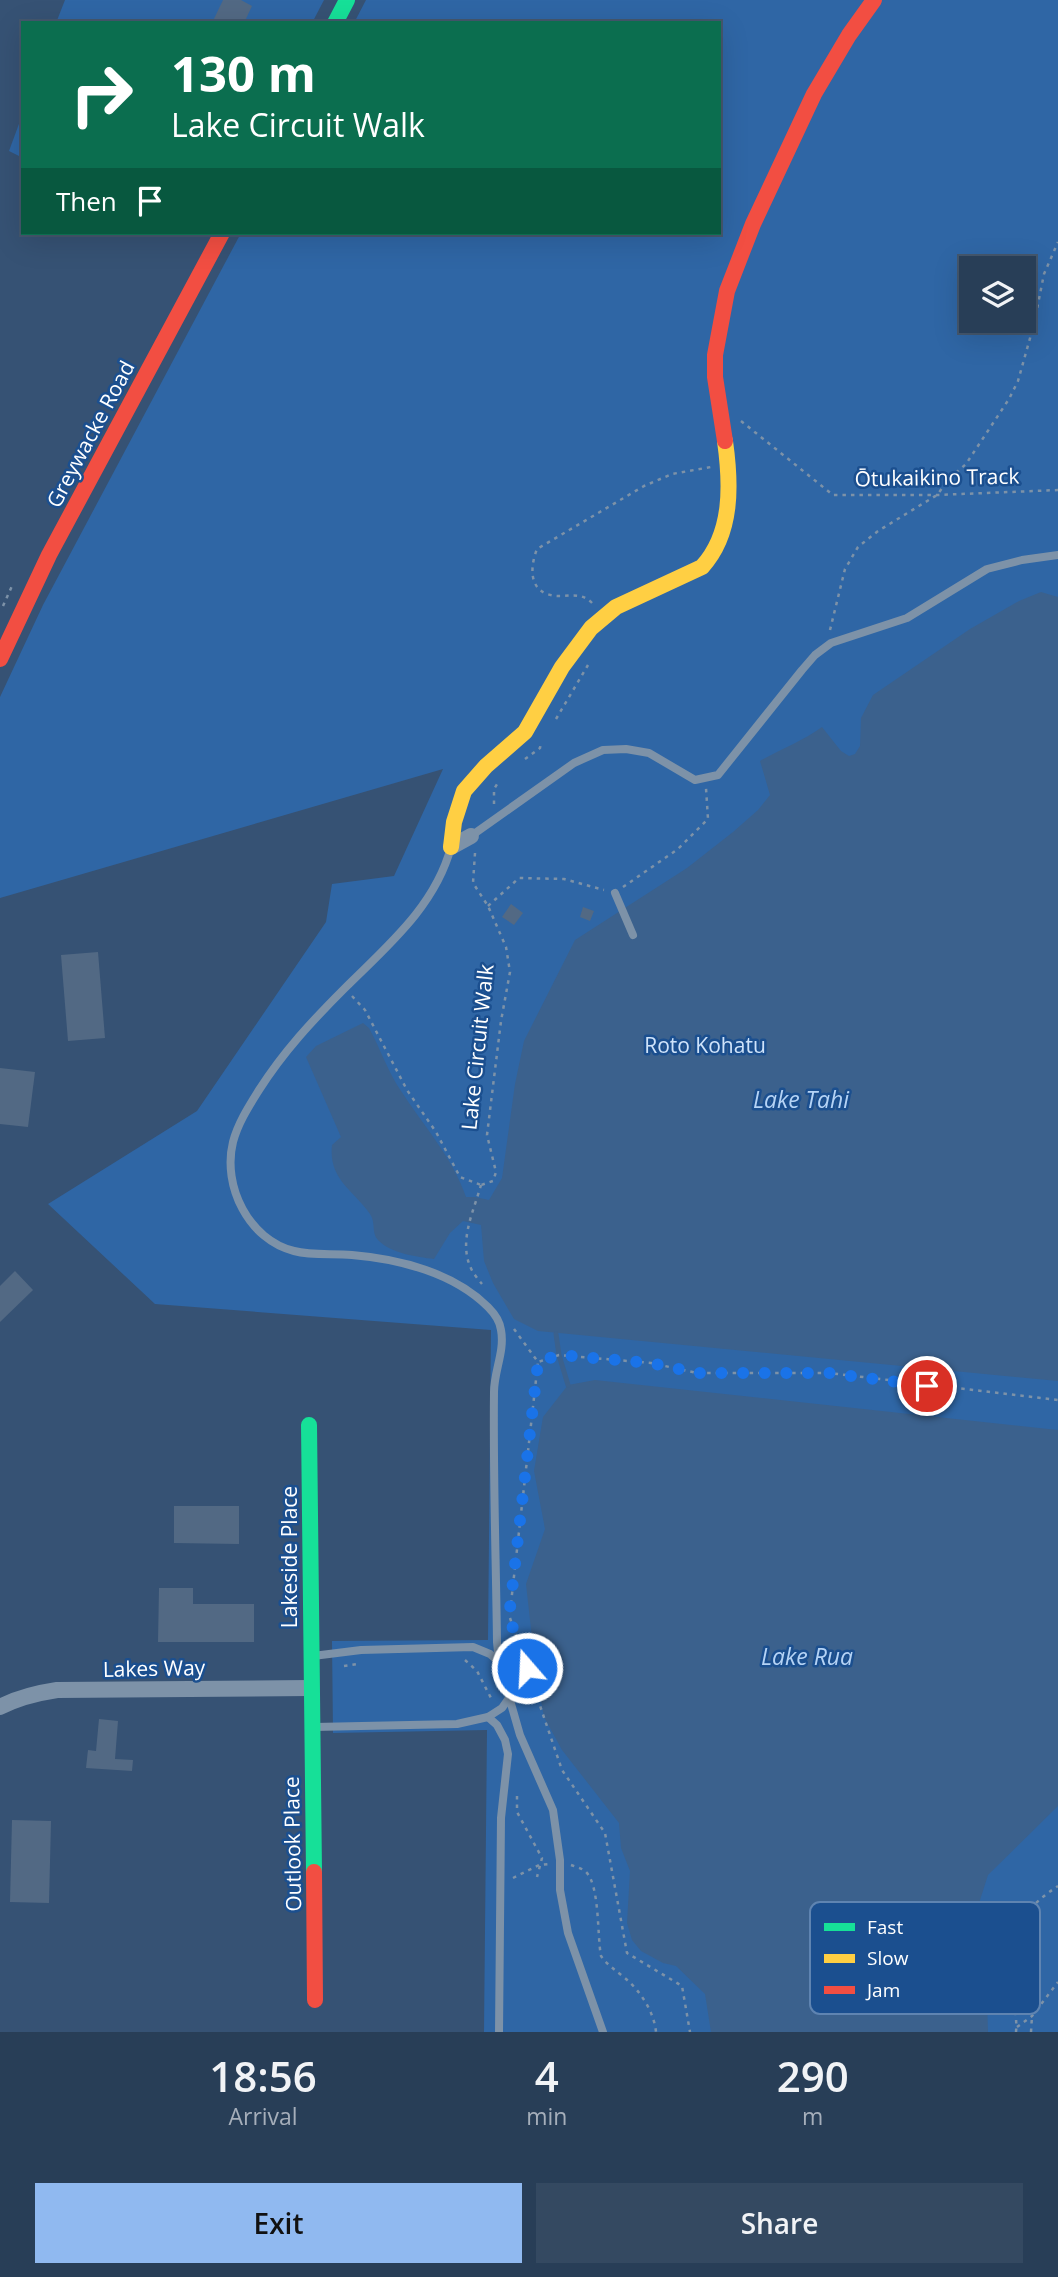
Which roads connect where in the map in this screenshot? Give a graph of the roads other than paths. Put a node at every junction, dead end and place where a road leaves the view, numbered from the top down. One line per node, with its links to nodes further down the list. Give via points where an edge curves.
1 (347, 0): 3 (street)
2 (874, 0): 8 (street, via 814,94 727,291 715,377 729,502 711,557 702,567 616,607 591,628 524,733 464,791)
3 (336, 21)
4 (221, 235): 6 (street, Greywacke Road, via 49,555)
5 (1058, 555): 7 (lane, via 987,569 907,618 827,646 802,670 719,775 695,780 649,753 603,750 574,763)
6 (0, 659)
7 (471, 836): 8 (street)
8 (450, 847): 13 (lane, via 445,870 425,904 279,1059 244,1115 230,1165 234,1191 258,1230 270,1239 293,1251 379,1258 420,1269 462,1286 501,1326 494,1392)
9 (615, 893): 10 (lane)
10 (633, 935)
11 (309, 1425): 12 (street, Lakeside Place)
12 (310, 1657): 13 (lane, via 361,1650 473,1647); 14 (street, Lakeside Place)
13 (499, 1662): 15 (lane)
14 (310, 1688): 16 (street, Lakes Way, via 57,1690); 18 (street, Outlook Place)
15 (509, 1698): 17 (lane); 21 (lane, via 552,1810 568,1933)
16 (0, 1707)
17 (488, 1717): 18 (lane, via 457,1724); 20 (lane, via 497,1725 508,1754 501,1818)
18 (311, 1727): 19 (street, Outlook Place)
19 (315, 2000)
20 (499, 2032)
21 (603, 2032)

